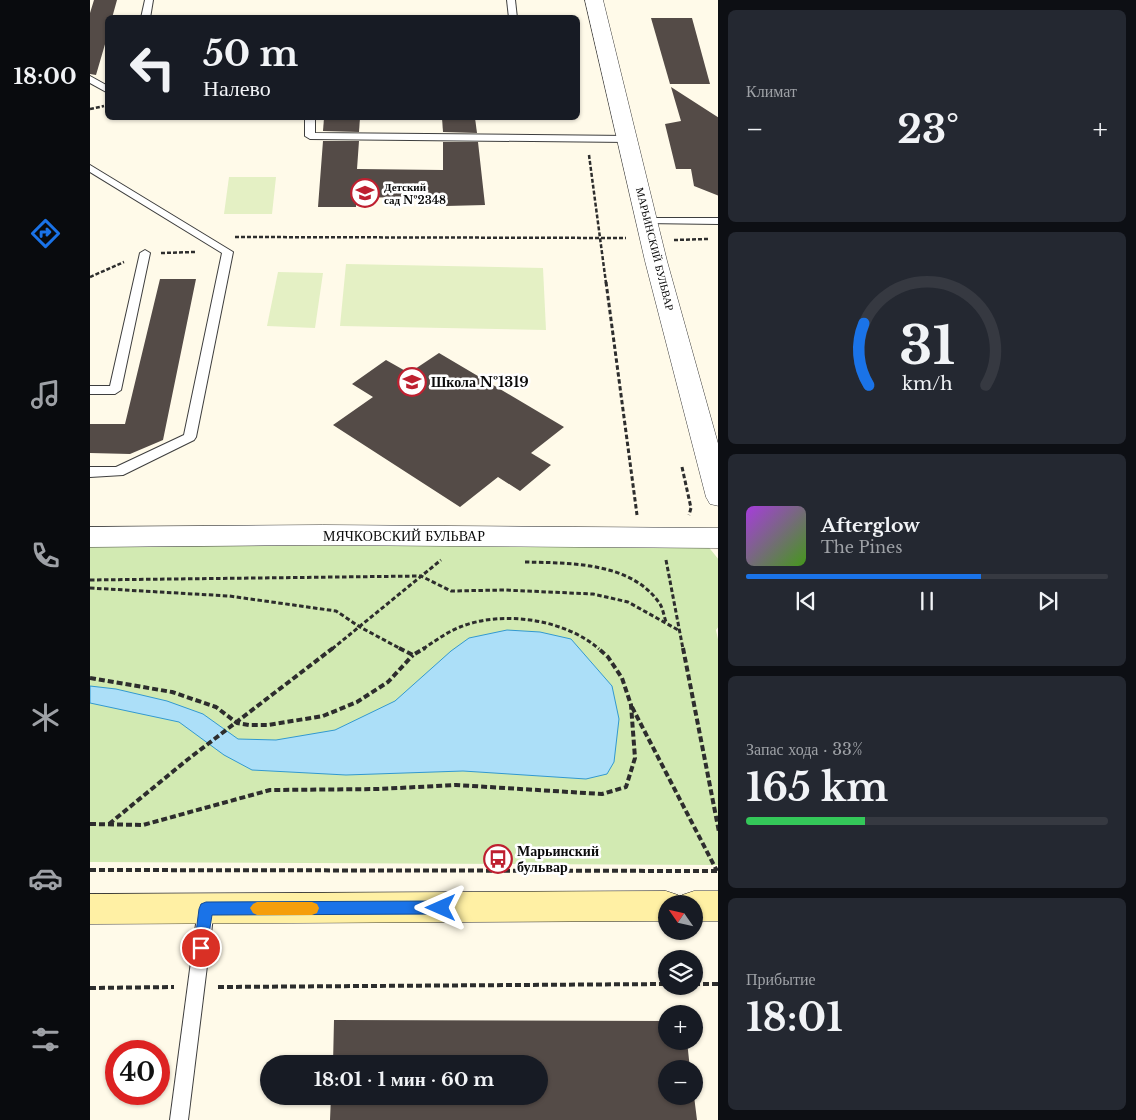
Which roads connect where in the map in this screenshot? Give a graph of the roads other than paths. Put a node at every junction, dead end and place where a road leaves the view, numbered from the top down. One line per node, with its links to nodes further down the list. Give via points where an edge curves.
1 (149, 0): 4 (lane)
2 (511, 0): 5 (lane)
3 (594, 0): 9 (street, МАРЬИНСКИЙ БУЛЬВАР)
4 (146, 15)
5 (513, 15)
6 (90, 79): 7 (lane)
7 (105, 88)
8 (310, 120): 9 (lane, via 310,136)
9 (628, 138): 12 (street, МАРЬИНСКИЙ БУЛЬВАР)
10 (90, 168): 15 (lane, via 228,252 190,437 118,472)
11 (718, 221): 12 (lane)
12 (649, 229): 16 (street, МАРЬИНСКИЙ БУЛЬВАР)
13 (145, 253): 14 (lane, via 115,390)
14 (90, 390)
15 (90, 472)
16 (718, 497)
17 (718, 533): 18 (street, МЯЧКОВСКИЙ БУЛЬВАР, via 662,537)
18 (90, 537)
19 (658, 906): 23 (street)
20 (703, 906): 21 (street)
21 (718, 906)
22 (90, 909): 23 (street)
23 (206, 909): 24 (lane)
24 (179, 1120)

